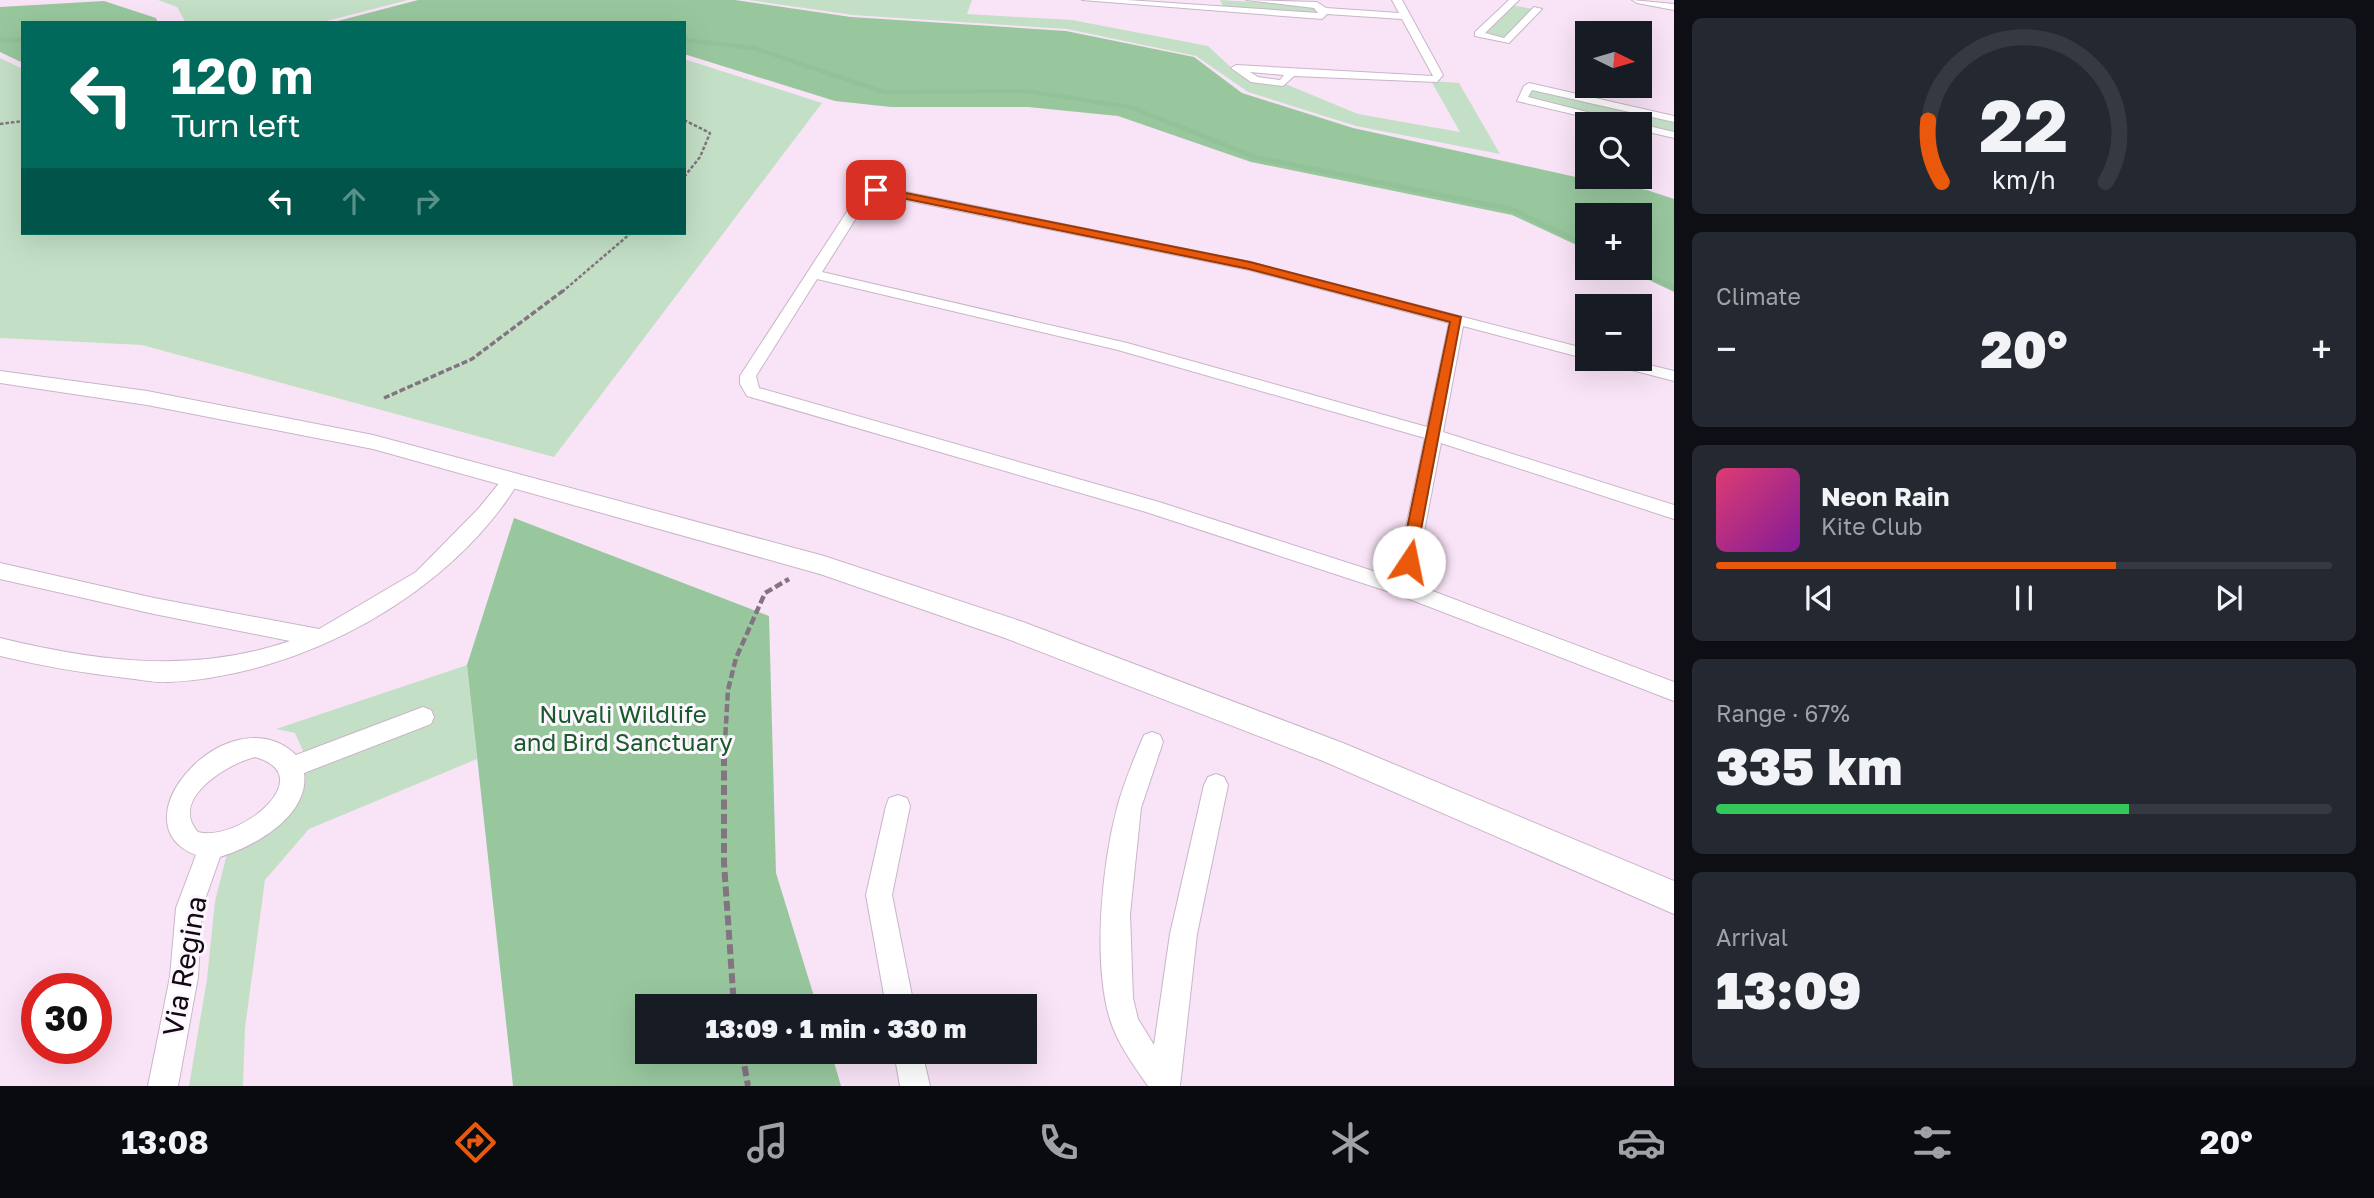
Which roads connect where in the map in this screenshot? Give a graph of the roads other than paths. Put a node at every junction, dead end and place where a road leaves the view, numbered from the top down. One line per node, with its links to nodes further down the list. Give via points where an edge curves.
1 (1087, 0): 5 (street)
2 (1251, 0): 9 (street, via 1317,5)
3 (1397, 0): 10 (street)
4 (1637, 0): 8 (street)
5 (1104, 1): 7 (street)
6 (1512, 1): 6 (street, via 1502,11 1478,34 1506,41 1537,9)
7 (1219, 5): 9 (street, via 1322,16)
8 (1674, 7)
9 (1323, 11): 10 (street)
10 (1406, 16): 11 (street, via 1437,79)
11 (1291, 73)
12 (1577, 112): 13 (street, via 1521,99 1529,86)
13 (1643, 112)
14 (1652, 114): 15 (street)
15 (1674, 119)
16 (1652, 130): 17 (street)
17 (1674, 135)
18 (814, 274): 19 (street, via 865,193 876,190 1250,266); 24 (street, via 1122,346); 28 (street, via 748,376 747,384 754,392 1152,507)
19 (1457, 320): 20 (street); 24 (street)
20 (1575, 351)
21 (1652, 370): 22 (street)
22 (1674, 376)
23 (0, 377): 25 (street, via 147,398 373,442)
24 (1434, 435): 26 (street); 28 (street)
25 (511, 480): 29 (street, via 486,513 423,577); 38 (street, via 813,563 1014,630 1333,752)
26 (1674, 512)
27 (0, 571): 29 (street)
28 (1403, 588): 31 (street)
29 (321, 638): 30 (street, via 260,660 167,673 57,661)
30 (0, 647)
31 (1674, 692)
32 (424, 717): 34 (street)
33 (1152, 742): 43 (street, via 1128,810 1116,961 1123,1018)
34 (292, 767): 37 (street, via 288,796 265,826 229,844); 37 (street, via 285,756 255,747 236,751 201,772 178,804 177,821 188,839)
35 (1216, 785): 43 (street, via 1185,928)
36 (898, 806): 39 (street, via 879,895)
37 (211, 847): 41 (street, Via Regina, via 190,908 184,976)
38 (1674, 898)
39 (898, 994)
40 (910, 1064): 42 (street)
41 (163, 1086)
42 (915, 1086)
43 (1165, 1086)

